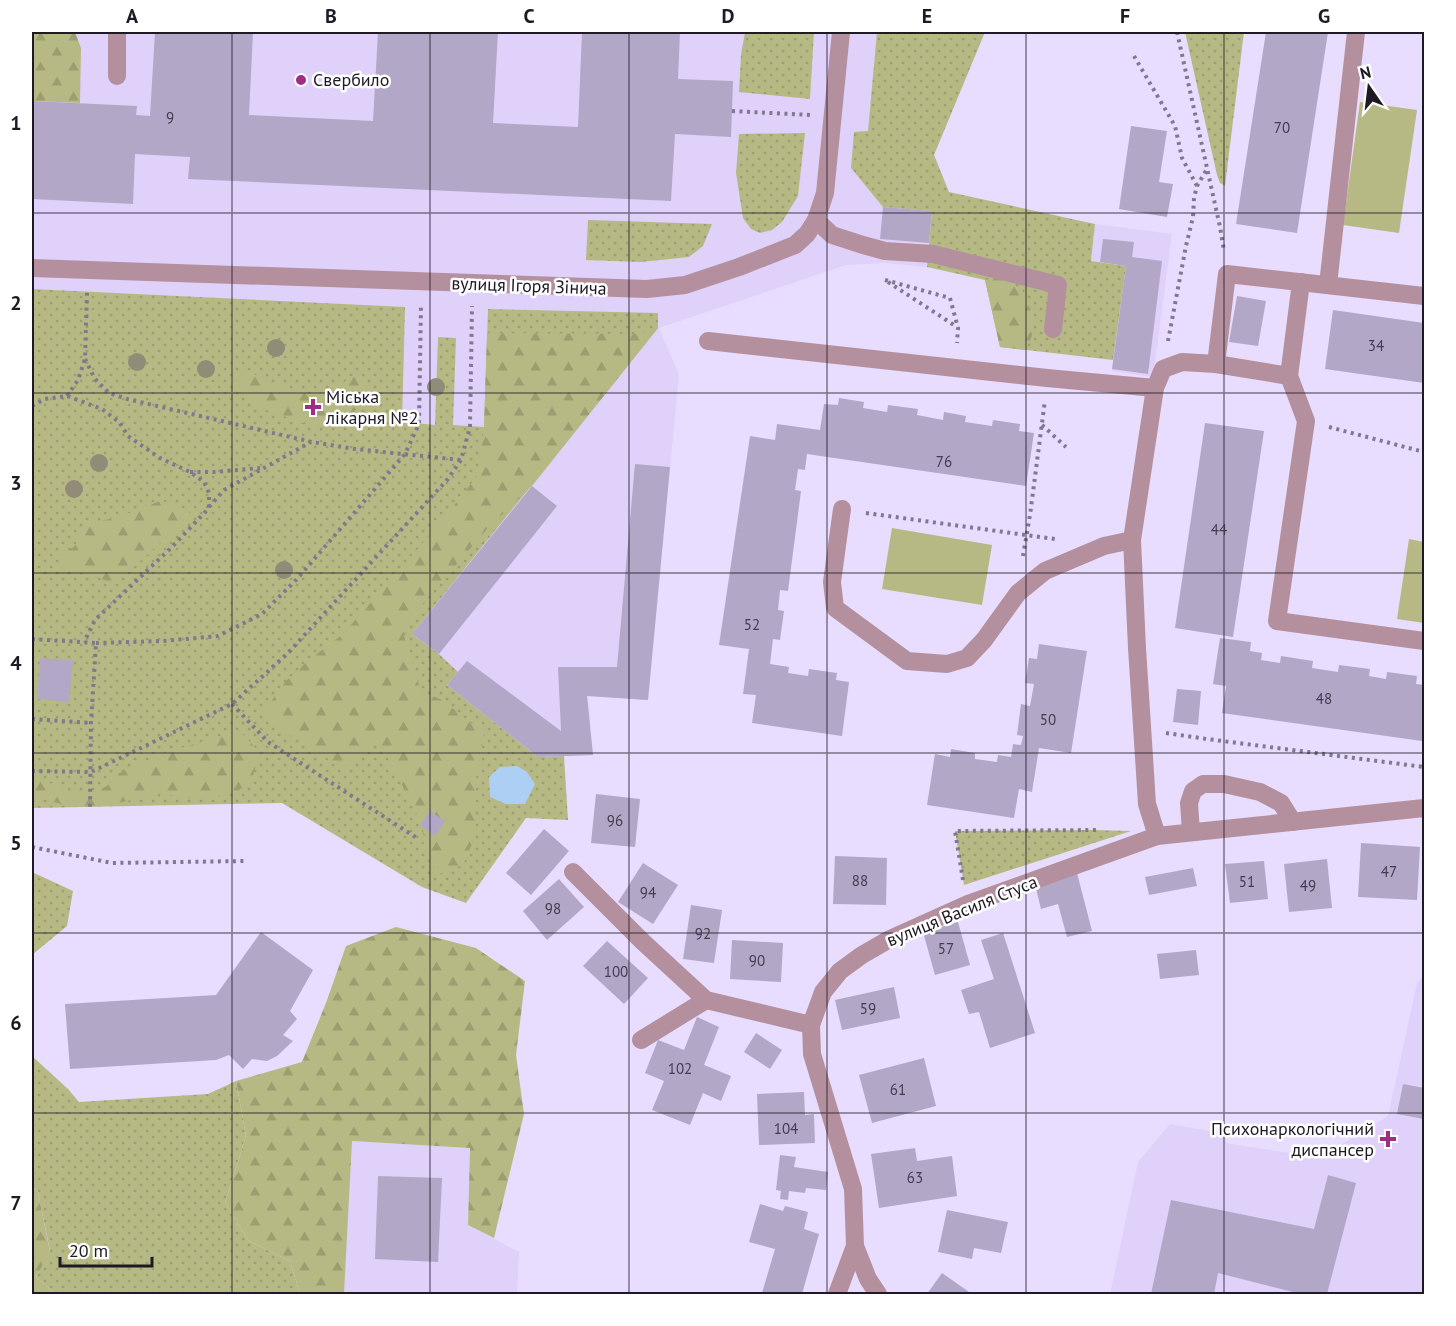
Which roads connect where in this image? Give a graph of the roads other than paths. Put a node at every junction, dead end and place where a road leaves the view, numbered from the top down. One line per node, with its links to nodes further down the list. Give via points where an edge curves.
1 (117, 32): 4 (street)
2 (841, 32): 5 (street, вулиця Ігоря Зінича, via 825,193)
3 (1356, 32): 8 (street)
4 (117, 76)
5 (816, 220): 6 (street, вулиця Ігоря Зінича, via 795,245 684,285 647,289); 10 (street, via 832,236 885,251 933,254 1058,285)
6 (32, 268)
7 (1301, 282): 8 (street); 12 (street, via 1227,274); 13 (street)
8 (1328, 285): 9 (street)
9 (1425, 296)
10 (1053, 329)
11 (708, 341): 14 (street)
12 (1216, 364): 13 (street); 14 (street, via 1182,362 1163,369)
13 (1289, 375): 17 (street, via 1306,421 1278,621)
14 (1155, 388): 16 (street)
15 (842, 509): 16 (street, via 832,582 835,608 907,661 947,664 967,658 1018,593 1045,571 1104,546)
16 (1132, 540): 21 (street, via 1147,804)
17 (1425, 641)
18 (1425, 808): 19 (street, вулиця Василя Стуса)
19 (1293, 822): 20 (street, вулиця Василя Стуса); 20 (street, via 1281,803 1260,792 1203,784 1192,791)
20 (1191, 832): 21 (street, вулиця Василя Стуса)
21 (1157, 836): 24 (street, вулиця Василя Стуса, via 968,904 888,940 840,971 823,992)
22 (573, 872): 23 (street)
23 (706, 1000): 24 (street); 25 (street)
24 (811, 1025): 26 (street, вулиця Василя Стуса, via 812,1054 853,1189)
25 (640, 1040)
26 (855, 1246): 27 (street, вулиця Василя Стуса); 28 (street)
27 (837, 1294)
28 (878, 1294)

